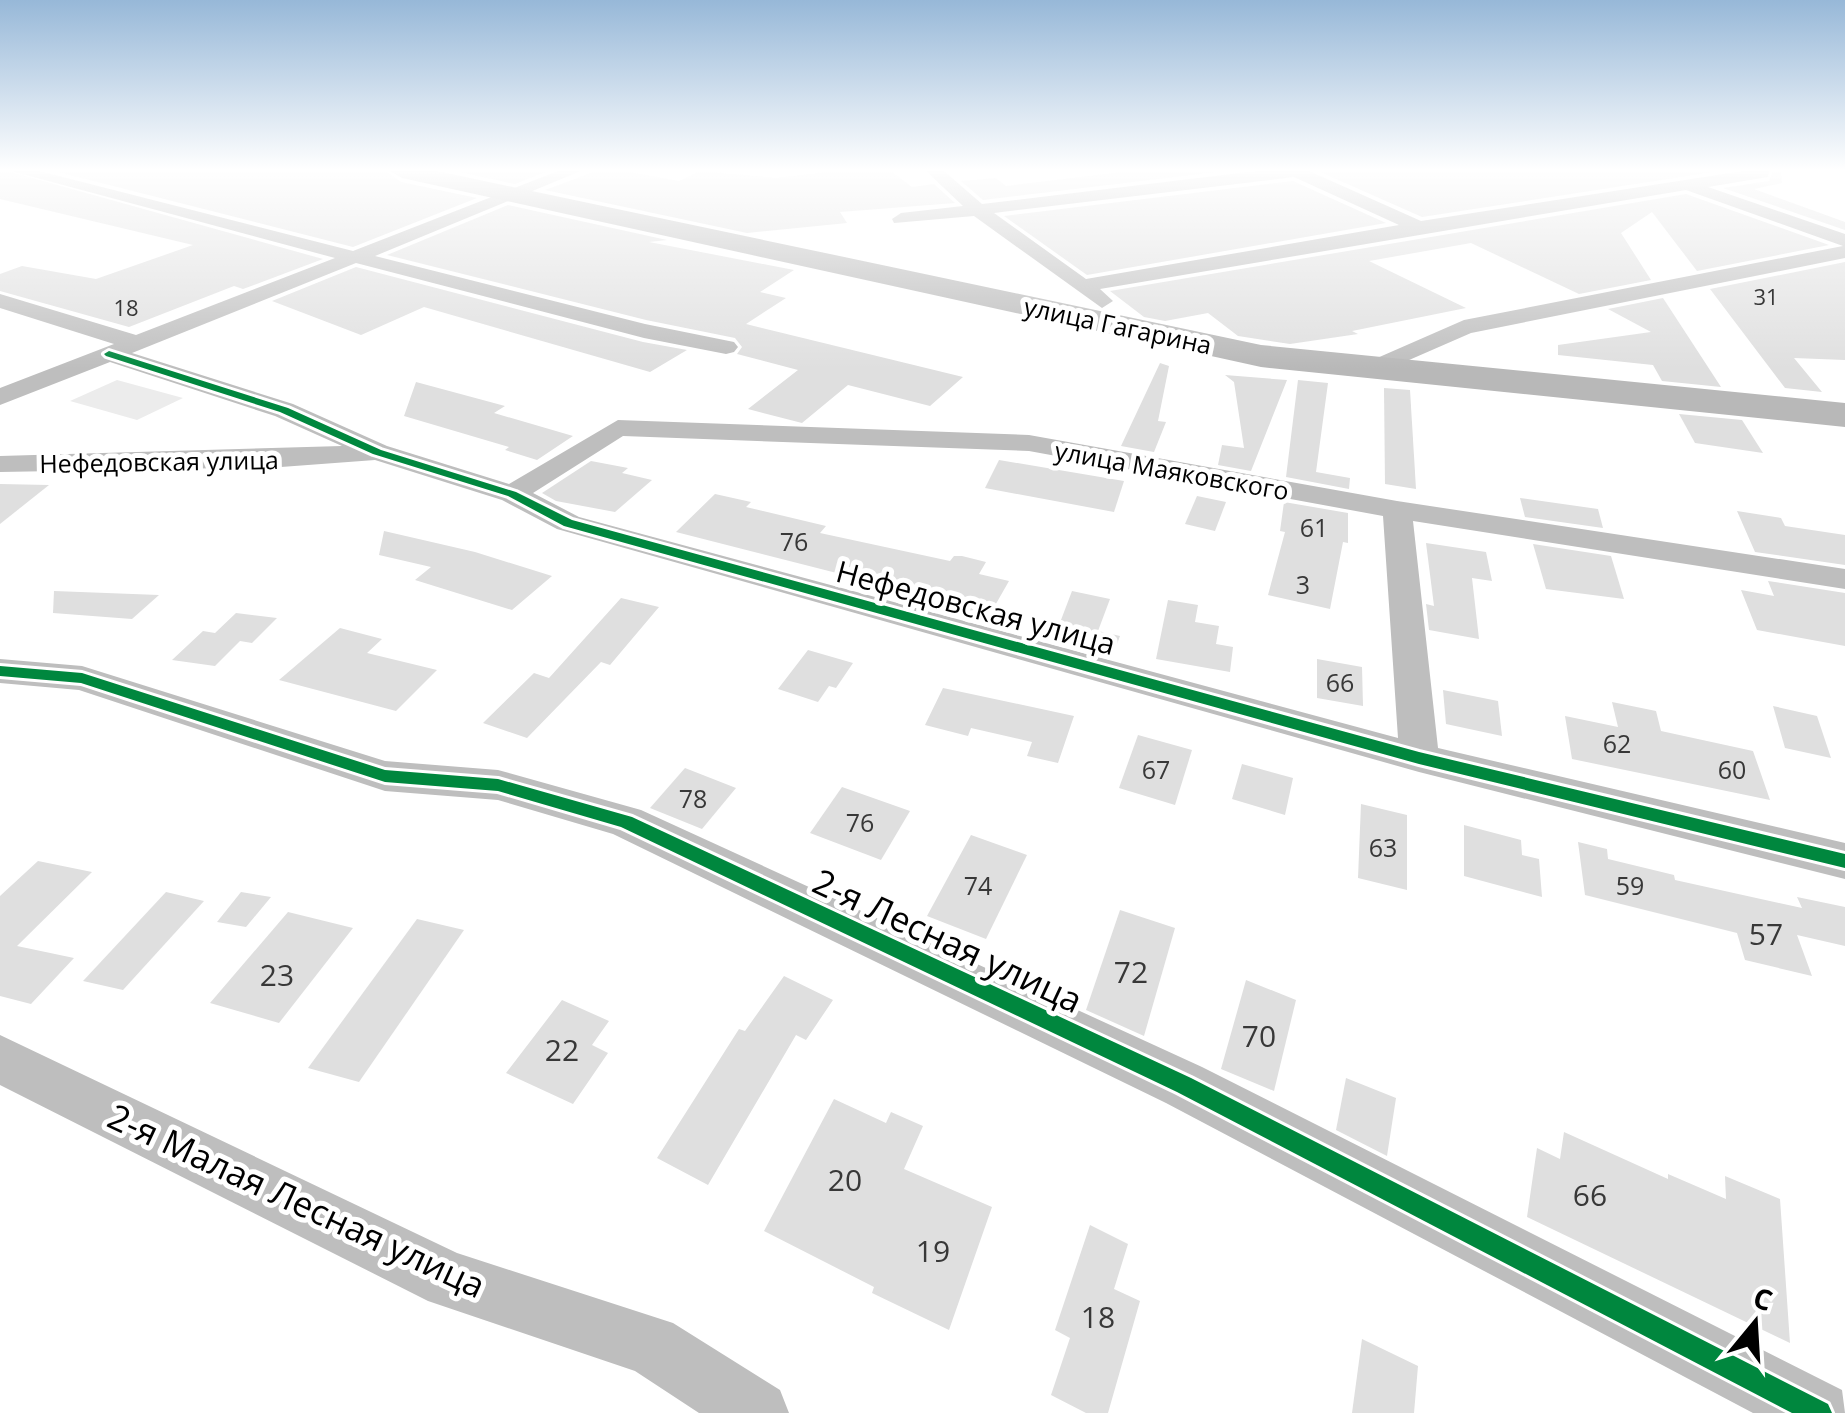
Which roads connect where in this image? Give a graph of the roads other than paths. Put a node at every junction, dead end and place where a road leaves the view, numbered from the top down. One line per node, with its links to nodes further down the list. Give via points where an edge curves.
1 (287, 237): 7 (street)
2 (405, 237): 7 (street)
3 (711, 237): 10 (main road, улица Гагарина)
4 (1015, 237): 8 (street)
5 (1357, 237): 8 (street)
6 (1845, 252): 13 (street, via 1464,327)
7 (360, 255): 11 (street); 12 (street)
8 (1082, 286): 10 (street, via 1102,302)
9 (0, 301): 12 (street, Нефедовская улица)
10 (1097, 320): 13 (main road, улица Гагарина, via 1261,356)
11 (726, 347)
12 (122, 349): 14 (street); 16 (street, Нефедовская улица)
13 (1376, 367): 15 (main road, улица Гагарина)
14 (0, 398)
15 (1845, 415)
16 (377, 452): 17 (street, Нефедовская улица); 18 (street, Нефедовская улица)
17 (0, 464)
18 (512, 494): 19 (street, улица Маяковского, via 618,428 1029,444); 22 (street, Нефедовская улица, via 568,523)
19 (1396, 510): 20 (street, улица Маяковского); 22 (street)
20 (1845, 579)
21 (0, 671): 26 (street, 2-я Лесная улица, via 82,678 385,776 498,784 626,822 1184,1084)
22 (1419, 758): 23 (street, Нефедовская улица)
23 (1845, 861)
24 (0, 1059): 25 (street, 2-я Малая Лесная улица, via 449,1280 651,1346)
25 (757, 1413)
26 (1819, 1413)

